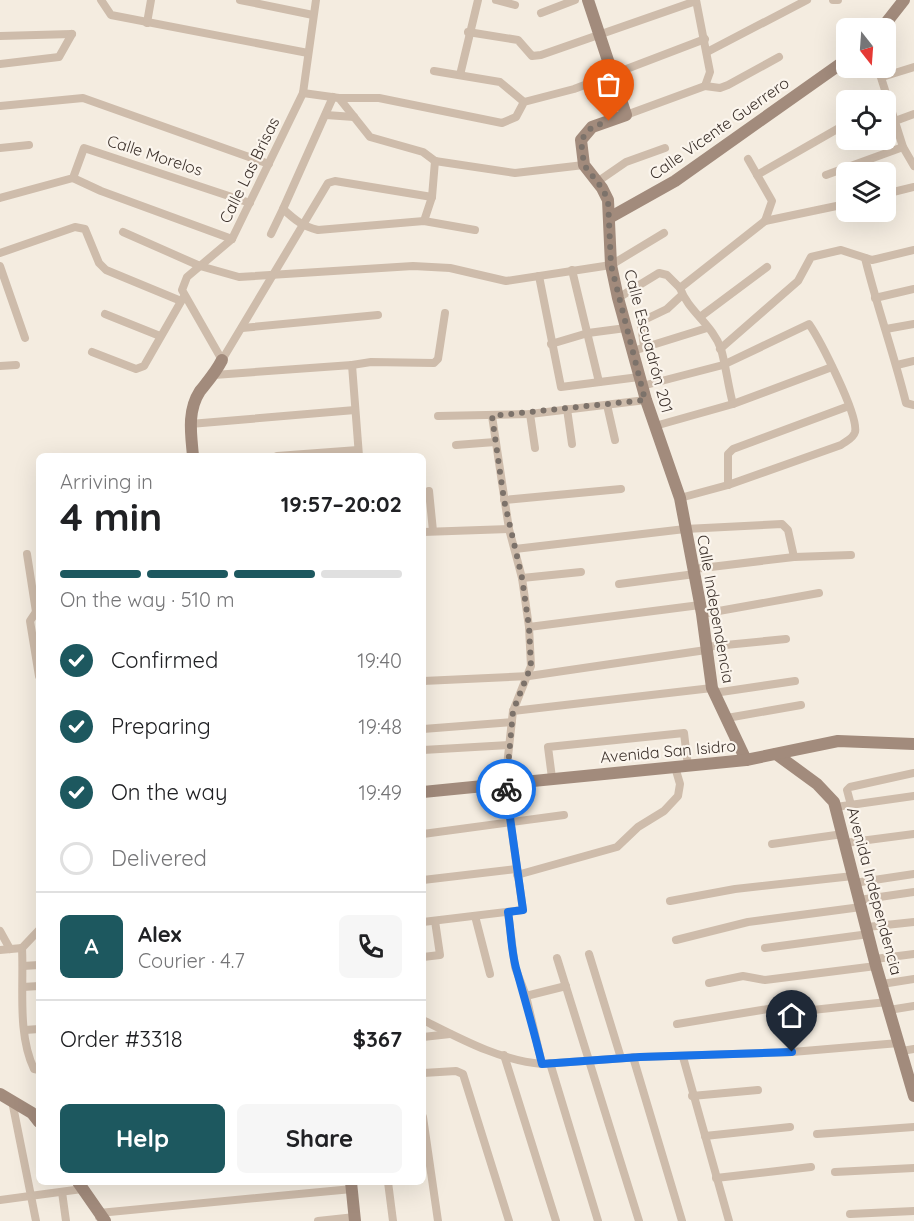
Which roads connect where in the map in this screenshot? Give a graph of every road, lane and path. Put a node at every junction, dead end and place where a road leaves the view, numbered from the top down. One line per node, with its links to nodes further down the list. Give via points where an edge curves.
1 (101, 0): 18 (street, via 111,15)
2 (151, 0): 18 (street)
3 (240, 0): 16 (street)
4 (316, 0): 16 (street, Calle Las Brisas)
5 (478, 0): 19 (street)
6 (496, 0): 14 (street)
7 (575, 0): 15 (street)
8 (588, 0): 21 (street)
9 (807, 0): 23 (street)
10 (833, 0): 11 (street)
11 (838, 0)
12 (904, 0): 17 (street)
13 (696, 1): 21 (street); 22 (street)
14 (515, 4)
15 (541, 13)
16 (314, 15): 24 (street, Calle Las Brisas)
17 (890, 18)
18 (147, 23): 24 (street)
19 (468, 32): 21 (street, via 518,40 532,56); 31 (street)
20 (0, 36): 26 (street, via 72,34 59,57)
21 (599, 36): 32 (street)
22 (705, 39): 23 (street); 32 (street)
23 (707, 52): 33 (street, via 710,72)
24 (308, 53): 34 (street, Calle Las Brisas)
25 (779, 57): 33 (street, via 728,85)
26 (0, 64)
27 (836, 67): 65 (street, Calle Vicente Guerrero, via 675,181)
28 (914, 67): 30 (street)
29 (434, 71): 31 (street)
30 (896, 73)
31 (460, 75): 36 (street, via 500,82)
32 (612, 75): 36 (street); 40 (street)
33 (705, 86): 40 (street)
34 (303, 93): 35 (street); 52 (street, Calle Las Brisas)
35 (336, 97): 36 (street, via 379,98 502,123 516,117); 39 (street); 41 (street)
36 (524, 102)
37 (0, 106): 52 (street, via 83,98)
38 (914, 114): 42 (street)
39 (326, 115): 41 (street); 64 (street)
40 (626, 115): 53 (street, via 592,127 581,140)
41 (354, 117): 50 (street, via 370,137 423,152)
42 (896, 121)
43 (896, 124): 46 (street)
44 (836, 130): 54 (street)
45 (29, 145): 47 (street)
46 (903, 147): 51 (street); 55 (street)
47 (0, 148)
48 (664, 148): 57 (street, via 626,162)
49 (748, 159): 54 (street)
50 (435, 161): 53 (street, via 515,173); 60 (street)
51 (913, 163)
52 (269, 164): 62 (street, Calle Las Brisas)
53 (584, 165): 57 (street, Calle Escuadrón 201)
54 (757, 175): 67 (street, via 772,201)
55 (826, 175)
56 (73, 178): 61 (street); 62 (street, Calle Morelos, via 84,148); 73 (street)
57 (597, 182): 65 (street, Calle Escuadrón 201, via 608,200)
58 (914, 187): 59 (street)
59 (896, 191)
60 (432, 197): 66 (street); 68 (street, via 335,181 328,183)
61 (0, 198)
62 (250, 203): 73 (street, Calle Las Brisas)
63 (836, 206): 67 (street)
64 (283, 209): 68 (street); 71 (street)
65 (609, 218): 77 (street, Calle Escuadrón 201)
66 (424, 221): 68 (street, via 318,230); 69 (street)
67 (765, 221): 85 (street)
68 (303, 226): 83 (street)
69 (475, 230)
70 (123, 232): 79 (street)
71 (271, 234)
72 (664, 234): 77 (street)
73 (232, 239): 79 (street, Calle Las Brisas)
74 (914, 250): 76 (street)
75 (0, 253): 88 (street, via 75,228 85,230 106,270)
76 (866, 258): 87 (street); 103 (street, via 841,250 811,257 798,281)
77 (611, 265): 81 (street); 86 (street, Calle Escuadrón 201)
78 (0, 266): 100 (street)
79 (200, 266): 83 (street, via 239,277); 88 (street, Calle Las Brisas, via 187,277)
80 (767, 267): 92 (street)
81 (573, 270): 82 (street); 98 (street)
82 (539, 276): 83 (street, via 506,281 450,268 413,266); 101 (street, via 551,325)
83 (272, 277): 94 (street)
84 (914, 289): 87 (street)
85 (681, 292): 86 (street, via 667,275 659,273); 92 (street); 102 (street, via 667,309 644,320)
86 (618, 298): 95 (street, Calle Escuadrón 201)
87 (875, 298): 97 (street)
88 (183, 299): 99 (street, Calle Las Brisas); 105 (street)
89 (445, 313): 108 (street, via 438,359 434,363)
90 (105, 314): 99 (street)
91 (378, 315): 94 (street)
92 (700, 317): 96 (street)
93 (914, 324): 97 (street)
94 (242, 328): 105 (street)
95 (626, 328): 98 (street); 102 (street, Calle Escuadrón 201)
96 (707, 328): 102 (street); 103 (street)
97 (886, 329): 110 (street)
98 (588, 333): 101 (street); 114 (street)
99 (160, 336): 104 (street, Calle Las Brisas, via 144,366 136,369)
100 (25, 338)
101 (551, 344): 114 (street, via 561,387)
102 (638, 349): 115 (street, Calle Escuadrón 201)
103 (720, 349): 109 (street)
104 (92, 352)
105 (222, 360): 113 (street)
106 (914, 361): 110 (street)
107 (16, 365): 111 (street)
108 (352, 365): 113 (street); 121 (street)
109 (723, 365): 112 (street, via 810,324); 115 (street); 117 (street)
110 (897, 365): 119 (street, via 906,403)
111 (0, 366)
112 (832, 367): 117 (street); 120 (street)
113 (214, 375): 126 (street, via 199,393)
114 (599, 382): 115 (street)
115 (641, 382): 116 (street, Calle Escuadrón 201)
116 (645, 400): 118 (street); 127 (street, Calle Escuadrón 201)
117 (733, 404): 127 (street)
118 (607, 405): 122 (street); 128 (street)
119 (914, 405)
120 (849, 406): 135 (street, via 733,449 728,454); 135 (street, via 856,431 841,445)
121 (355, 410): 126 (street); 134 (street)
122 (567, 410): 123 (street); 130 (street)
123 (530, 414): 125 (street); 132 (street)
124 (438, 416): 125 (street)
125 (492, 416): 129 (street)
126 (190, 424): 133 (street)
127 (655, 426): 138 (street, Calle Escuadrón 201)
128 (615, 440)
129 (495, 442): 131 (street); 139 (street)
130 (572, 444)
131 (456, 445)
132 (535, 448)
133 (193, 453)
134 (359, 453)
135 (728, 485): 138 (street)
136 (621, 489): 139 (street)
137 (429, 491): 142 (street)
138 (680, 498): 141 (street, Calle Escuadrón 201)
139 (504, 500): 140 (street)
140 (509, 529): 142 (street); 144 (street)
141 (685, 529): 144 (street); 147 (street, via 782,524 788,530); 148 (street, Calle Independencia)
142 (433, 531): 143 (street)
143 (426, 532)
144 (515, 549): 150 (street)
145 (27, 554): 153 (street)
146 (851, 555): 147 (street)
147 (794, 556): 148 (street)
148 (694, 571): 151 (street); 154 (street, Calle Independencia)
149 (581, 572): 150 (street)
150 (522, 578): 156 (street)
151 (619, 584)
152 (819, 593): 154 (street)
153 (36, 606)
154 (701, 609): 156 (street); 158 (street, Calle Independencia)
155 (36, 613): 159 (street, via 30,621)
156 (529, 627): 160 (street)
157 (786, 639): 158 (street)
158 (705, 649): 160 (street); 163 (street, Calle Independencia)
159 (36, 650)
160 (529, 676): 161 (street); 165 (street)
161 (426, 681)
162 (795, 681): 163 (street)
163 (713, 691): 165 (street); 166 (street, Calle Independencia)
164 (801, 705): 166 (street)
165 (513, 711): 167 (street)
166 (727, 718): 173 (street, Calle Independencia)
167 (512, 722): 168 (street); 170 (street)
168 (426, 729)
169 (914, 744): 172 (street, Avenida San Isidro, via 838,741)
170 (509, 745): 171 (street); 178 (street)
171 (426, 750)
172 (776, 753): 173 (street, Avenida San Isidro); 182 (street, Avenida Independencia, via 830,796)
173 (746, 760): 174 (street, Avenida San Isidro)
174 (688, 766): 175 (street, Avenida San Isidro); 177 (street, via 684,734 548,747)
175 (675, 767): 177 (street, Avenida San Isidro); 189 (street, via 680,784 678,796 616,847)
176 (914, 773): 181 (street, via 850,786 847,790)
177 (552, 778): 178 (street, Avenida San Isidro)
178 (505, 784): 179 (street, Avenida San Isidro); 184 (street)
179 (426, 792)
180 (914, 796): 181 (street)
181 (852, 805): 182 (street)
182 (836, 807): 187 (street, Avenida Independencia)
183 (564, 815): 184 (street)
184 (513, 824): 185 (street); 189 (street)
185 (426, 834)
186 (914, 834): 187 (street)
187 (844, 838): 188 (street); 192 (street, Avenida Independencia)
188 (772, 844)
189 (517, 872): 191 (street); 196 (street, via 523,910)
190 (914, 874): 192 (street)
191 (426, 880)
192 (854, 880): 194 (street, via 735,889); 195 (street, Avenida Independencia)
193 (914, 892): 195 (street)
194 (670, 902)
195 (860, 903): 201 (street, Avenida Independencia); 204 (street, via 748,922)
196 (508, 912): 197 (street); 222 (street, via 515,967)
197 (476, 916): 198 (street); 215 (street)
198 (435, 921): 199 (street); 210 (street, via 440,955)
199 (426, 922)
200 (914, 922): 201 (street)
201 (868, 930): 206 (street); 212 (street, Avenida Independencia)
202 (0, 931): 207 (street)
203 (36, 935): 205 (street)
204 (676, 940)
205 (22, 948): 207 (street); 214 (street)
206 (765, 948)
207 (5, 950)
208 (589, 954): 235 (street)
209 (914, 954): 212 (street)
210 (426, 957)
211 (557, 957): 220 (street)
212 (876, 962): 217 (street, via 765,980 743,976); 218 (street, Avenida Independencia)
213 (36, 965): 214 (street)
214 (23, 966): 221 (street)
215 (490, 974)
216 (914, 979): 218 (street)
217 (709, 983)
218 (882, 984): 223 (street, Avenida Independencia)
219 (36, 986): 221 (street)
220 (566, 986): 222 (street); 236 (street)
221 (23, 987): 228 (street)
222 (526, 996): 237 (street)
223 (888, 1006): 224 (street); 226 (street, via 803,1011 780,1007); 231 (street, Avenida Independencia)
224 (914, 1006)
225 (426, 1022): 229 (street)
226 (677, 1024)
227 (36, 1029): 228 (street)
228 (24, 1030): 238 (street)
229 (450, 1034): 230 (street); 232 (street)
230 (426, 1037)
231 (905, 1048): 234 (street); 241 (street, Avenida Independencia)
232 (504, 1055): 237 (street, via 527,1063); 271 (street)
233 (633, 1057): 234 (street); 235 (street); 274 (street)
234 (684, 1057): 243 (street)
235 (621, 1058): 236 (street)
236 (589, 1062): 237 (street); 273 (street)
237 (546, 1064): 272 (street)
238 (36, 1069)
239 (426, 1073): 270 (street, via 464,1074)
240 (758, 1090): 243 (street)
241 (913, 1091)
242 (0, 1094): 244 (street)
243 (692, 1096): 249 (street)
244 (12, 1101): 245 (street); 259 (street)
245 (36, 1115)
246 (790, 1127): 249 (street)
247 (914, 1127): 248 (street)
248 (817, 1134)
249 (705, 1136): 254 (street)
250 (426, 1138): 269 (street)
251 (810, 1167): 254 (street)
252 (914, 1168): 253 (street)
253 (835, 1172)
254 (716, 1178): 275 (street)
255 (351, 1185): 263 (street); 264 (street)
256 (388, 1185): 268 (street)
257 (80, 1186): 258 (street); 263 (street)
258 (62, 1192): 259 (street); 266 (street)
259 (32, 1196): 260 (street); 265 (street)
260 (0, 1200)
261 (914, 1211): 262 (street)
262 (850, 1214)
263 (101, 1218)
264 (355, 1219): 267 (street)
265 (36, 1221)
266 (66, 1221)
267 (318, 1221)
268 (393, 1221)
269 (438, 1221)
270 (509, 1221)
271 (556, 1221)
272 (598, 1221)
273 (639, 1221)
274 (682, 1221)
275 (729, 1221)

